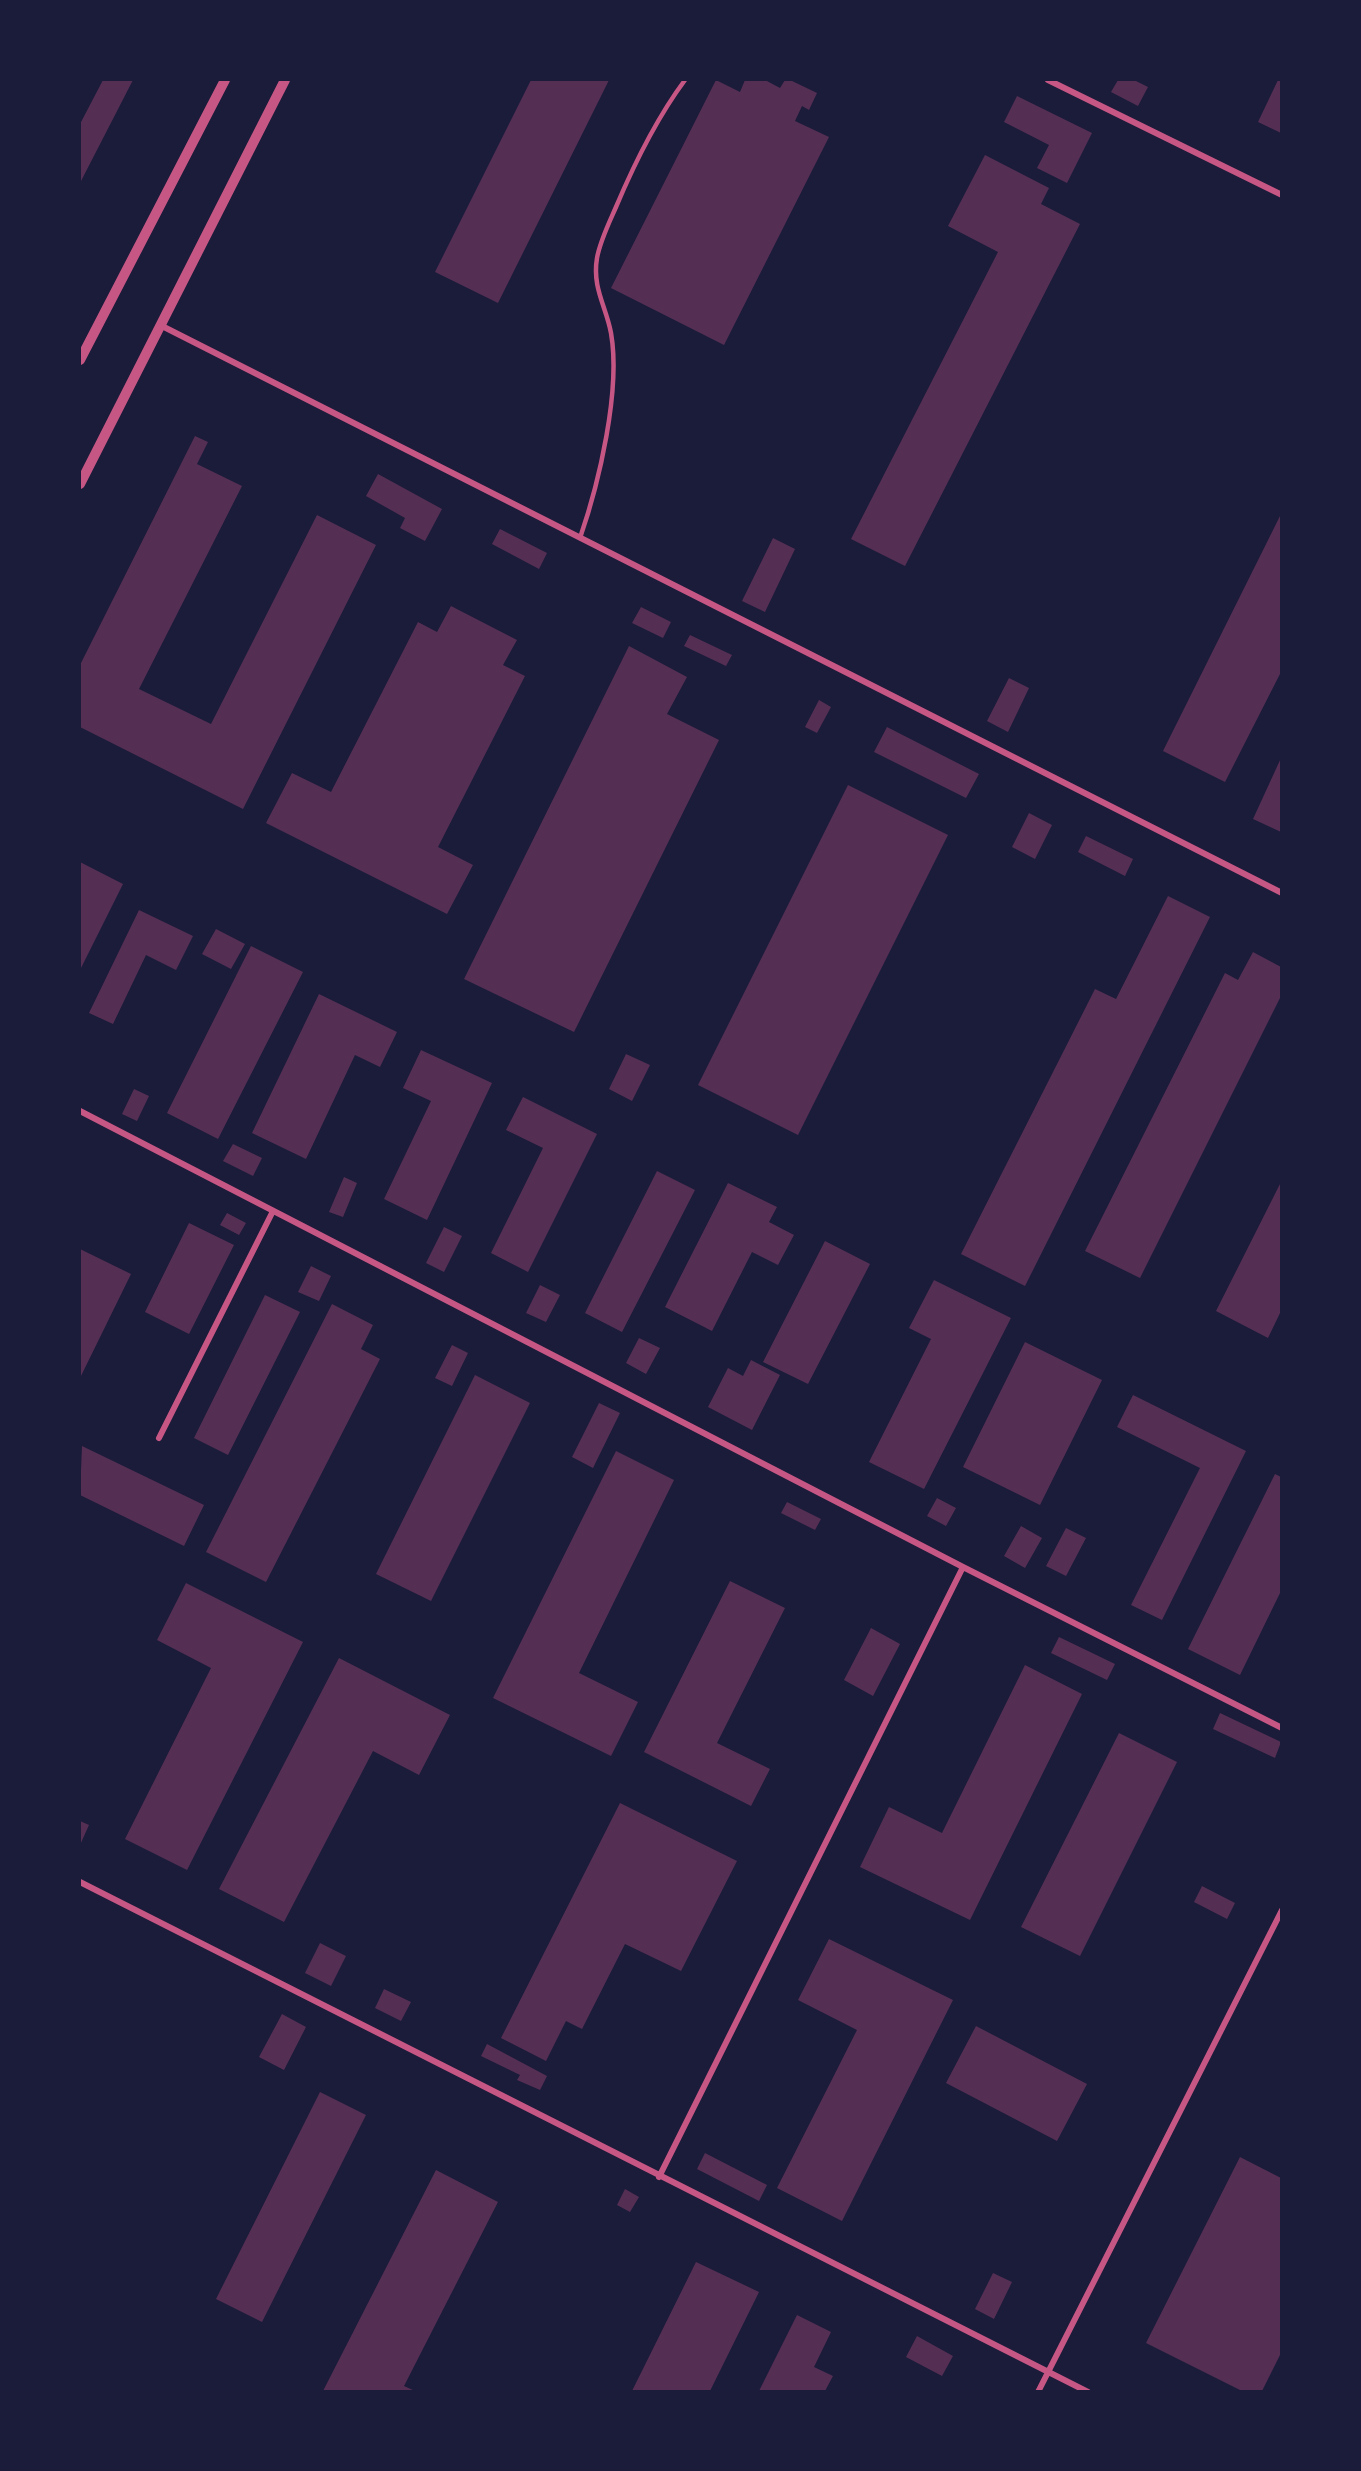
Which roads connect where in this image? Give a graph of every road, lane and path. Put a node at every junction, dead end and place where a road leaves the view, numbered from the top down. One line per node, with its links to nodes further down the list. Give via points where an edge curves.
1 (225, 80): 7 (street)
2 (285, 80): 6 (street)
3 (685, 80): 9 (lane, via 663,110 634,166 597,258 598,297 611,332 614,372 598,477)
4 (1048, 80): 5 (street)
5 (1281, 195)
6 (160, 326): 8 (street); 9 (street)
7 (80, 360)
8 (80, 484)
9 (580, 538): 10 (street)
10 (1281, 893)
11 (80, 1111): 12 (street)
12 (273, 1211): 13 (street); 14 (street)
13 (159, 1438)
14 (963, 1567): 15 (street); 18 (street)
15 (1281, 1728)
16 (80, 1882): 18 (street)
17 (1281, 1910): 19 (street)
18 (659, 2177): 19 (street)
19 (1048, 2372): 20 (street); 21 (street)
20 (1038, 2391)
21 (1088, 2391)

